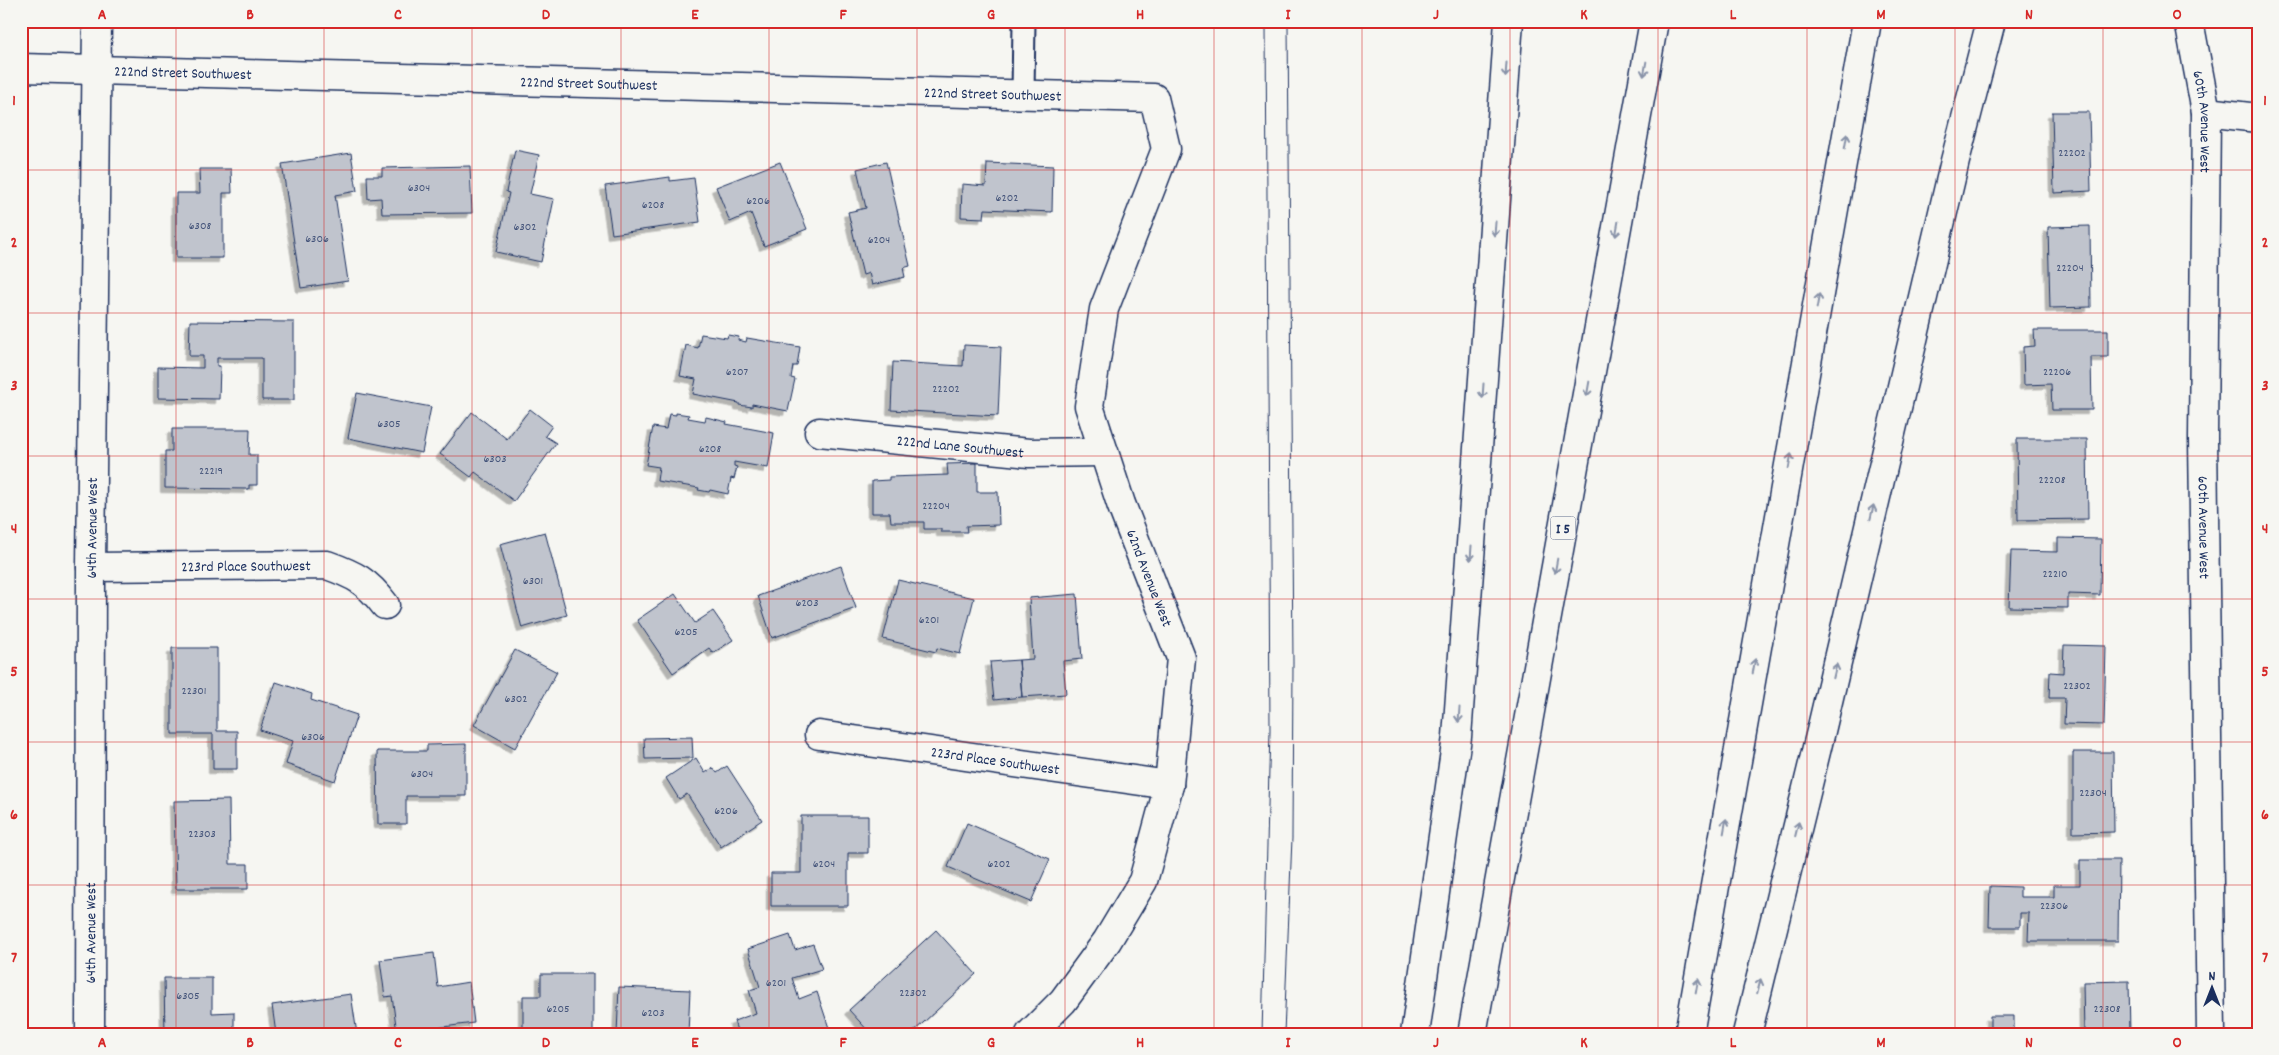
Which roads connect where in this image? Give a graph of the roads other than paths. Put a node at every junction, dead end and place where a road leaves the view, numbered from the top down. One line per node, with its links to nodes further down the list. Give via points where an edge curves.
1 (97, 21): 9 (main road, 64th Avenue West)
2 (1024, 21): 10 (lane)
3 (1509, 21): 22 (main road, one-way to 22, via 1458,737)
4 (1654, 21): 23 (main road, I 5, one-way to 23)
5 (1868, 21): 24 (main road, one-way to 5)
6 (1991, 21): 25 (main road, one-way to 6)
7 (2189, 21): 12 (main road, 60th Avenue West)
8 (21, 68): 9 (main road, 222nd Street Southwest)
9 (98, 69): 10 (main road, 222nd Street Southwest); 16 (main road, 64th Avenue West)
10 (1023, 94): 11 (main road, 222nd Street Southwest)
11 (1154, 98): 15 (main road, 62nd Avenue West, via 1166,149 1104,308 1089,406)
12 (2206, 112): 13 (main road); 26 (main road, 60th Avenue West, via 2203,438)
13 (2258, 118)
14 (819, 432): 15 (main road, 222nd Lane Southwest, via 1029,453)
15 (1104, 452): 19 (main road, 62nd Avenue West, via 1181,658)
16 (91, 567): 17 (main road, 223rd Place Southwest, via 327,565 354,574); 20 (main road, 64th Avenue West)
17 (385, 605)
18 (819, 735): 19 (main road, 223rd Place Southwest)
19 (1170, 785): 21 (main road, 62nd Avenue West, via 1144,881 1107,941 1063,1001)
20 (90, 1034)
21 (1030, 1034)
22 (1415, 1034)
23 (1472, 1034)
24 (1689, 1034)
25 (1747, 1034)
26 (2211, 1034)

